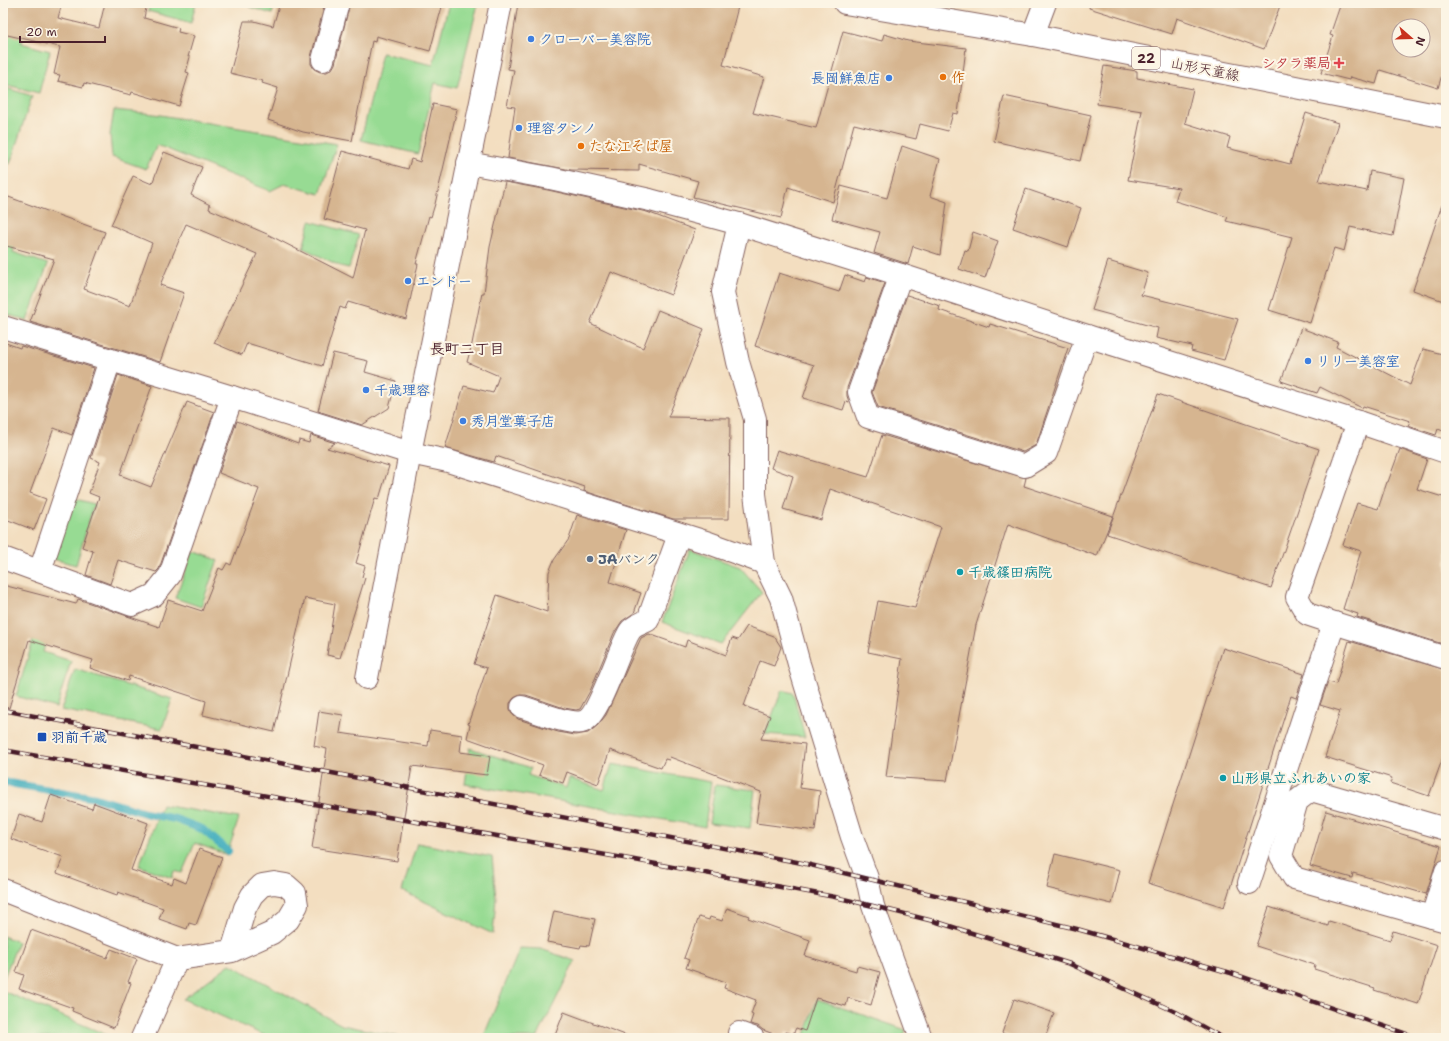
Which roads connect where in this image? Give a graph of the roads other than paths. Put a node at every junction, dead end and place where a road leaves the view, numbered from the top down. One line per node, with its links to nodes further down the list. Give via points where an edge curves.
1 (338, 3): 6 (street)
2 (501, 3): 8 (street)
3 (845, 3): 5 (street, 山形天童線 / 22)
4 (1045, 3): 5 (street)
5 (1033, 35): 7 (street, 山形天童線 / 22)
6 (323, 60)
7 (1446, 117)
8 (468, 163): 9 (street, via 650,200); 17 (street)
9 (739, 224): 10 (street); 20 (street, via 723,292 738,362 755,419 755,494)
10 (901, 275): 12 (street); 12 (street, via 859,392 868,417 1025,466 1046,453)
11 (3, 327): 13 (street)
12 (1087, 336): 15 (street)
13 (110, 360): 14 (street); 21 (street)
14 (232, 397): 17 (street); 21 (street, via 170,575 154,595 132,604)
15 (1358, 422): 16 (street); 22 (street, via 1297,598 1307,614)
16 (1446, 452)
17 (410, 453): 18 (street, via 448,461); 24 (street)
18 (679, 535): 20 (street); 25 (street, via 648,620 630,630 598,704 589,717 583,722 573,723)
19 (3, 558): 21 (street)
20 (764, 563): 34 (street, via 781,598 874,906)
21 (40, 571)
22 (1334, 623): 23 (street); 28 (street)
23 (1446, 658)
24 (367, 678)
25 (522, 707)
26 (1446, 829): 30 (street, via 1311,790 1297,801 1281,856 1294,878)
27 (1446, 871): 30 (street)
28 (1250, 883)
29 (3, 890): 32 (street)
30 (1439, 919)
31 (232, 951): 32 (street)
32 (176, 959): 33 (street)
33 (142, 1038)
34 (922, 1038)

